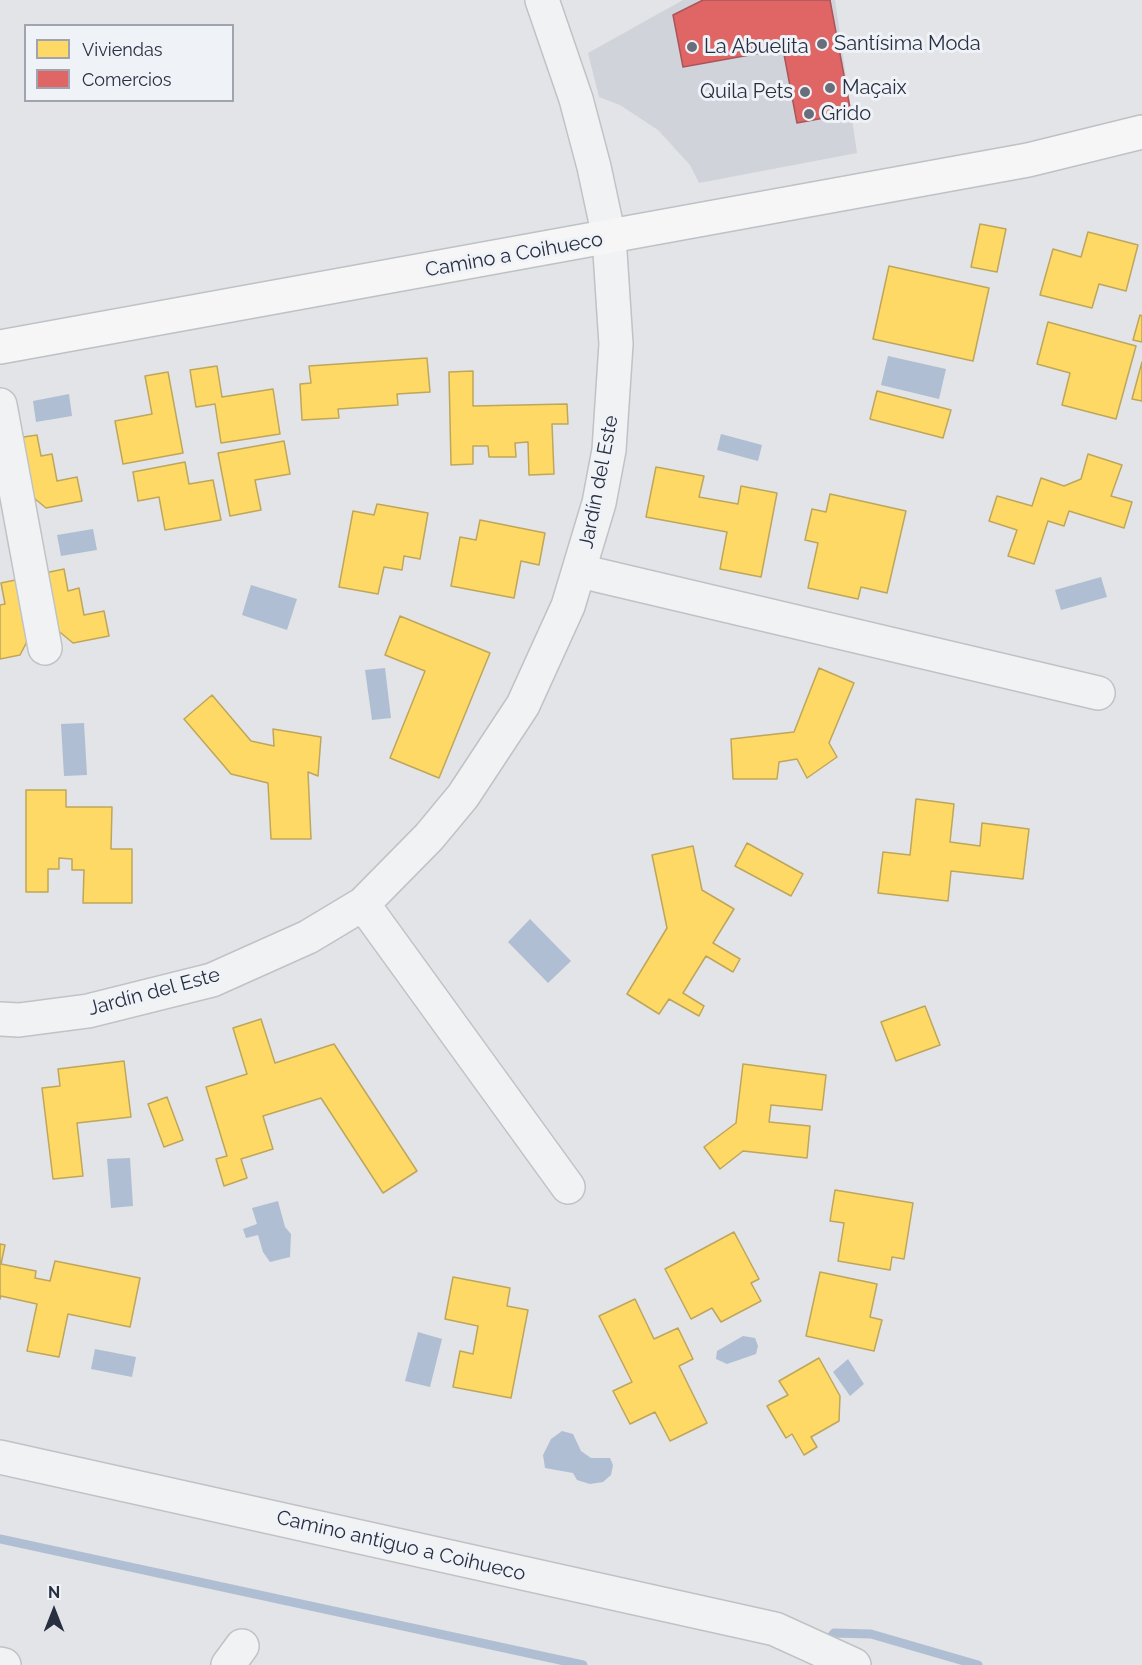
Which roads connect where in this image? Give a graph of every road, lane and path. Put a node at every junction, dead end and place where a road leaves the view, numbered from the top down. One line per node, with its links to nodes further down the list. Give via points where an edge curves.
1 (542, 0): 5 (street, Jardín del Este, via 576,99)
2 (1142, 132): 4 (main road, Camino a Coihueco)
3 (1142, 147): 4 (main road, Camino a Coihueco)
4 (1028, 160): 5 (main road, Camino a Coihueco)
5 (609, 237): 6 (main road, Camino a Coihueco); 8 (street, Jardín del Este, via 615,290 614,397 599,503)
6 (0, 347)
7 (0, 405): 9 (street)
8 (580, 571): 10 (street); 11 (street, Jardín del Este, via 547,656 495,751 429,837)
9 (45, 648)
10 (1098, 693)
11 (363, 904): 12 (street, Jardín del Este, via 308,937 212,980 88,1011); 13 (street)
12 (0, 1019)
13 (568, 1187)
14 (0, 1456): 15 (street, Camino antiguo a Coihueco, via 775,1629)
15 (846, 1661)

